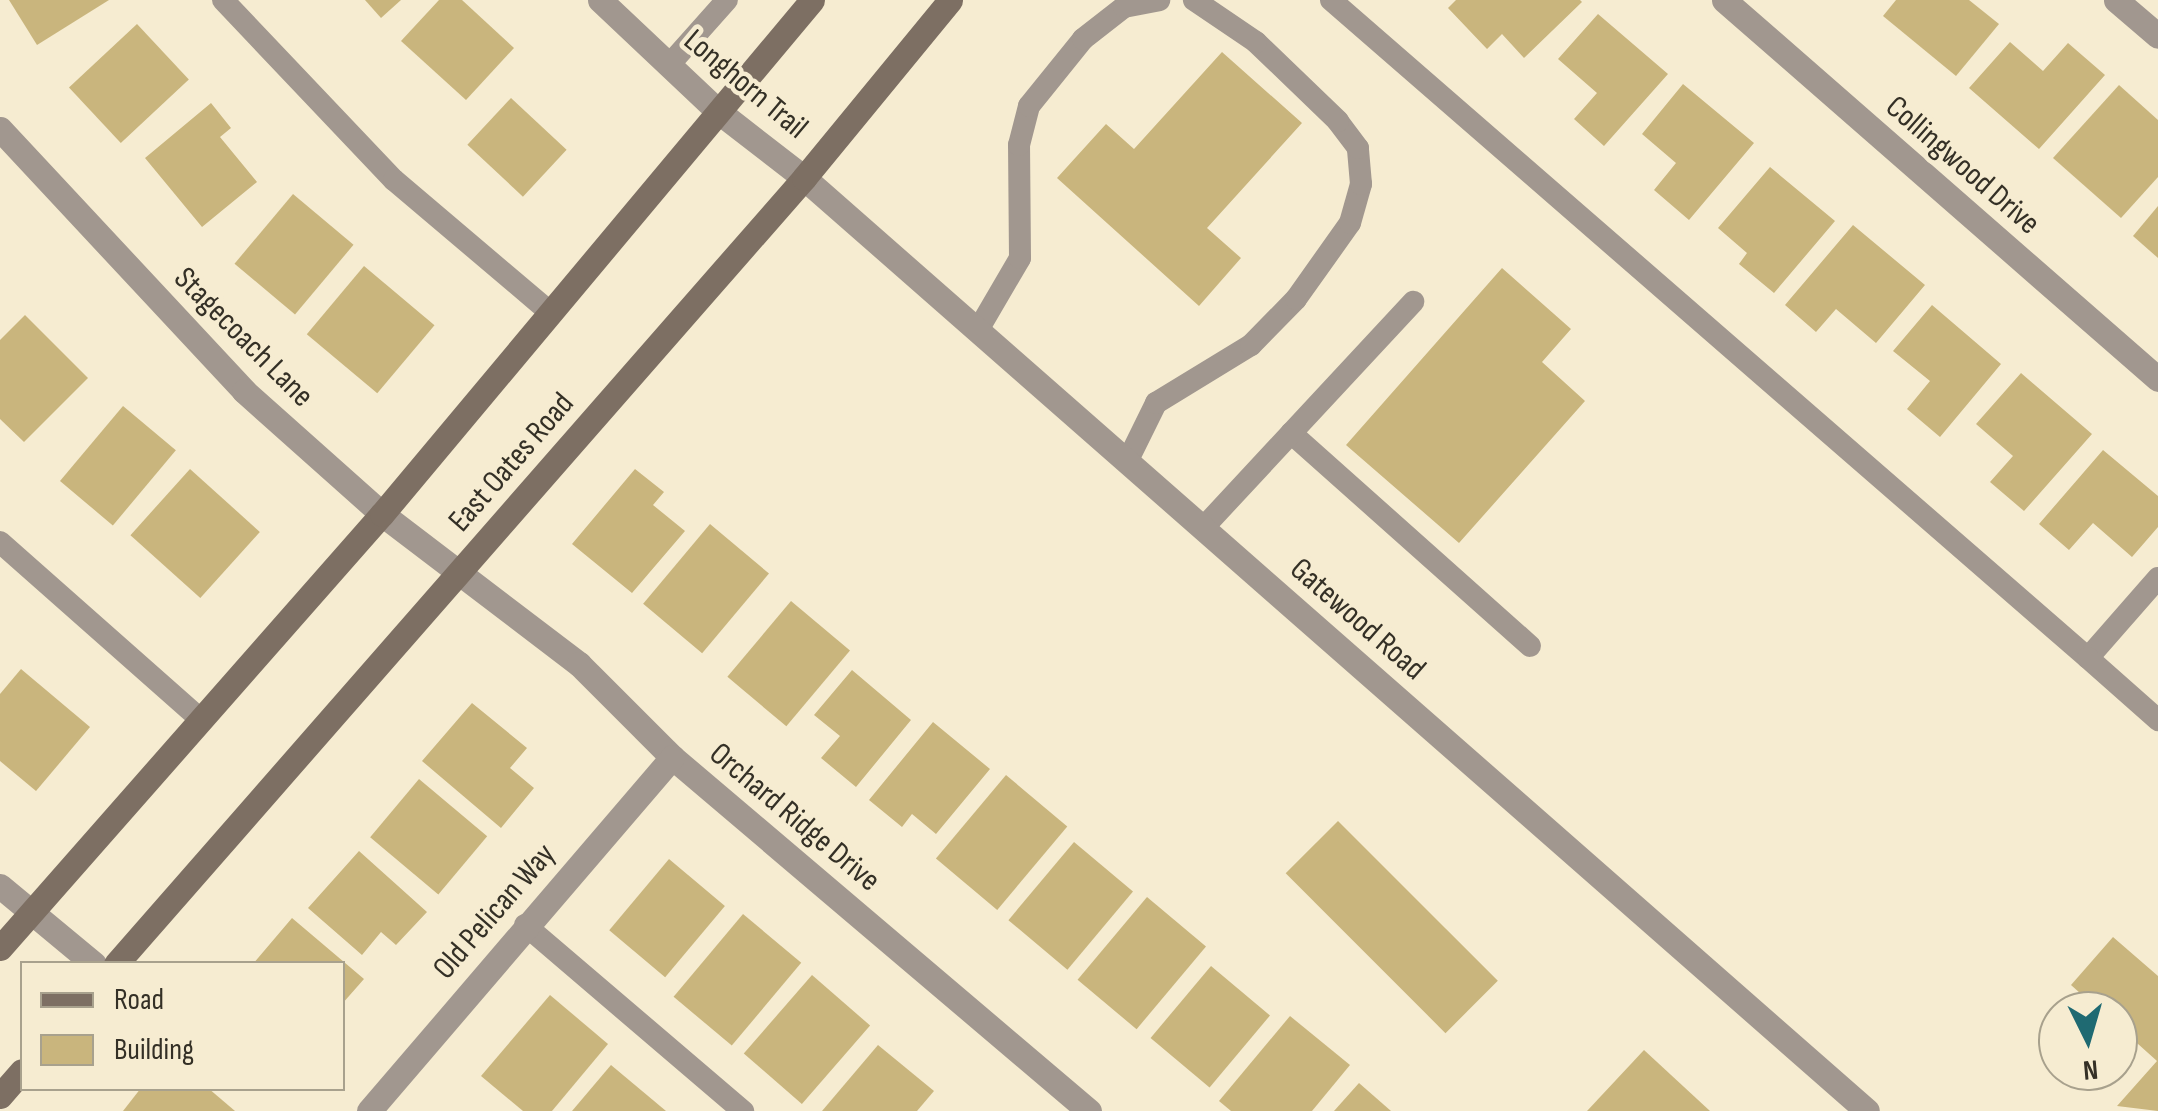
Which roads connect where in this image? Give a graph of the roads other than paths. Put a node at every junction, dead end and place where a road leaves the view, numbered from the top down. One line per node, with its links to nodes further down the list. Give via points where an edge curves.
1 (223, 0): 17 (lane, via 394,180)
2 (600, 0): 12 (street, Longhorn Trail)
3 (728, 0): 12 (lane)
4 (812, 0): 13 (main road, East Oates Road)
5 (950, 0): 15 (main road, East Oates Road)
6 (1158, 0): 18 (lane, via 1124,7 1083,38 1029,106 1019,145 1020,258)
7 (1194, 0): 21 (lane, via 1256,42 1338,121 1358,148 1361,184 1350,223 1296,298 1250,344 1156,403)
8 (1332, 0): 28 (lane)
9 (1724, 0): 19 (street, Collingwood Drive)
10 (2116, 0): 11 (street)
11 (2158, 36)
12 (669, 64): 13 (street, Longhorn Trail)
13 (719, 112): 15 (street, Longhorn Trail); 17 (main road, East Oates Road)
14 (0, 129): 22 (street, Stagecoach Lane, via 244,391)
15 (804, 178): 18 (street, Gatewood Road); 25 (main road, East Oates Road)
16 (1413, 302): 20 (lane)
17 (551, 313): 22 (main road, East Oates Road)
18 (978, 330): 21 (street, Gatewood Road)
19 (2158, 379)
20 (1291, 433): 23 (lane); 27 (lane)
21 (1127, 462): 23 (street, Gatewood Road)
22 (382, 514): 25 (street, Stagecoach Lane); 29 (main road, East Oates Road)
23 (1203, 528): 43 (street, Gatewood Road)
24 (0, 542): 29 (lane)
25 (462, 570): 31 (street, Orchard Ridge Drive, via 579,664); 37 (main road, East Oates Road)
26 (2158, 578): 28 (lane)
27 (1530, 646)
28 (2088, 658): 30 (lane)
29 (201, 720): 33 (main road, East Oates Road)
30 (2158, 720)
31 (672, 757): 34 (street, Old Pelican Way); 42 (street, Orchard Ridge Drive)
32 (0, 886): 33 (street)
33 (32, 913): 35 (main road, East Oates Road); 36 (street)
34 (525, 925): 40 (street, Old Pelican Way); 41 (lane)
35 (0, 948)
36 (90, 961)
37 (119, 961)
38 (20, 1073): 39 (main road)
39 (0, 1096)
40 (378, 1108)
41 (743, 1111)
42 (1089, 1111)
43 (1867, 1111)

